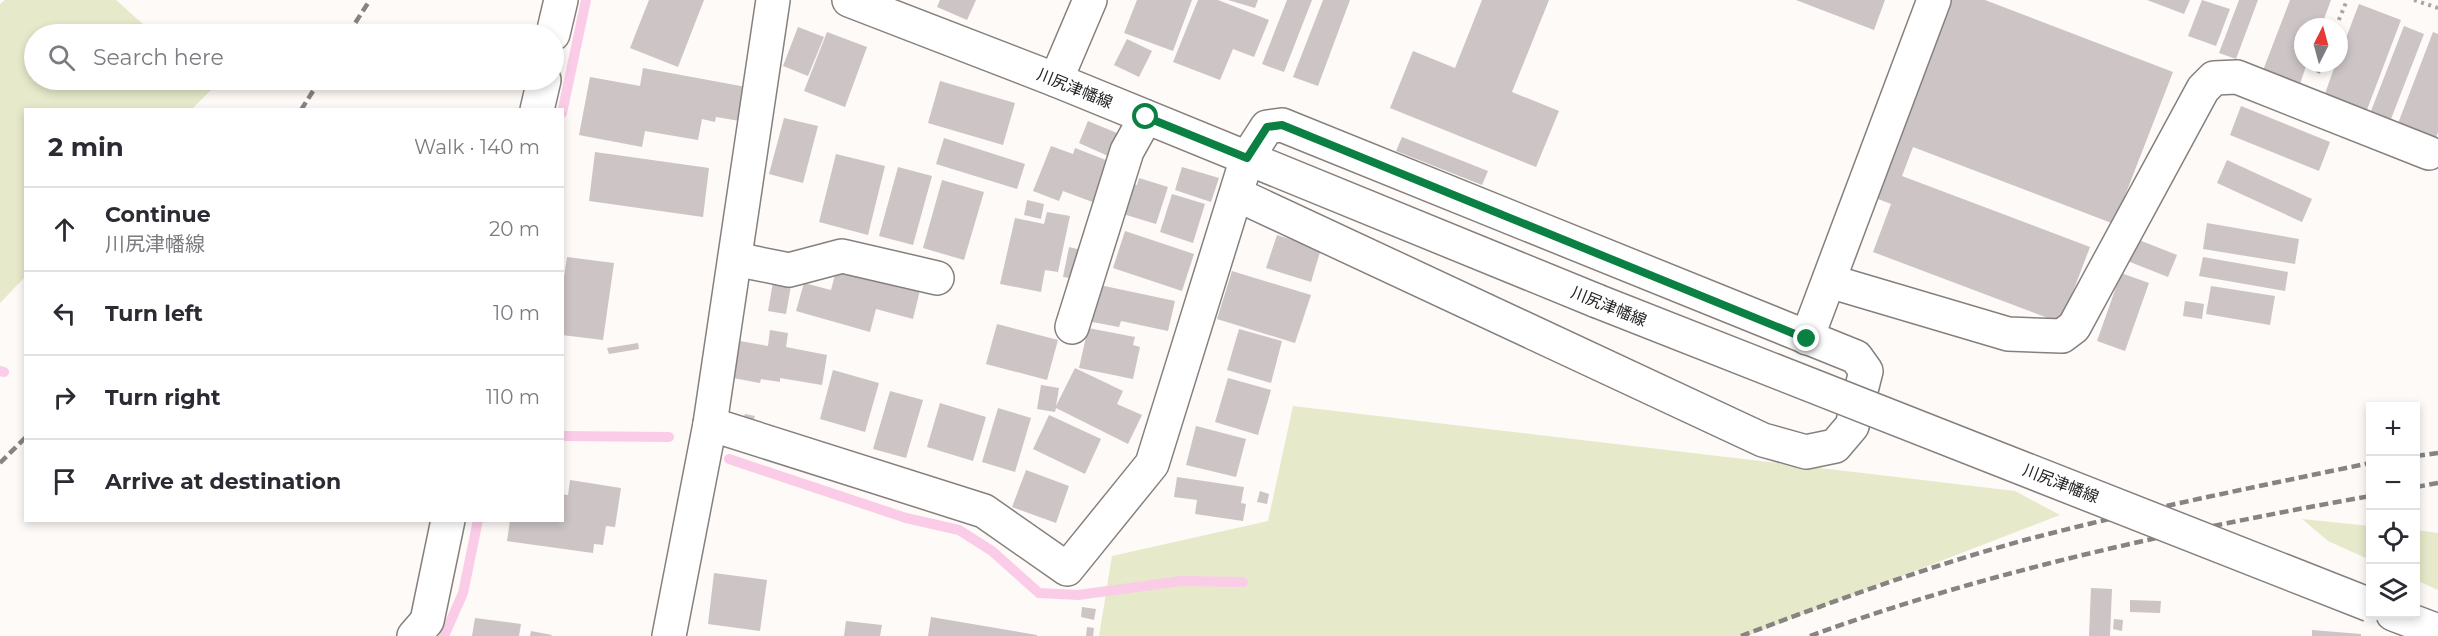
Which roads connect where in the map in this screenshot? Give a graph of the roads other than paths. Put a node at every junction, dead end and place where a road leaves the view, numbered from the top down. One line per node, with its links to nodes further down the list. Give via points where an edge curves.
1 (561, 0): 6 (street)
2 (773, 0): 14 (street)
3 (849, 0): 7 (street, 川尻津幡線)
4 (1090, 0): 7 (street)
5 (1934, 0): 16 (street)
6 (555, 24)
7 (1056, 80): 10 (street, 川尻津幡線)
8 (542, 90): 9 (street)
9 (537, 108)
10 (1146, 117): 12 (street, 川尻津幡線); 17 (street, via 1127,151)
11 (2429, 153): 16 (street, via 2237,77 2214,78 2203,89 2074,327 2062,336 2008,334)
12 (1247, 158): 13 (street); 18 (street, via 1267,127 1282,125); 21 (street, 川尻津幡線, bridge, via 1597,301)
13 (1236, 194): 18 (street, via 1763,440 1806,452 1835,446 1852,426 1866,371 1856,357); 19 (street, via 1152,464 1067,570 984,511)
14 (735, 259): 15 (street, via 789,270 842,256); 19 (street)
15 (937, 278)
16 (1829, 281): 18 (street)
17 (1072, 327)
18 (1807, 339)
19 (710, 424): 25 (street)
20 (448, 522): 24 (street, via 426,621)
21 (2366, 603)
22 (2404, 618): 23 (street)
23 (2438, 631)
24 (414, 636)
25 (669, 636)

